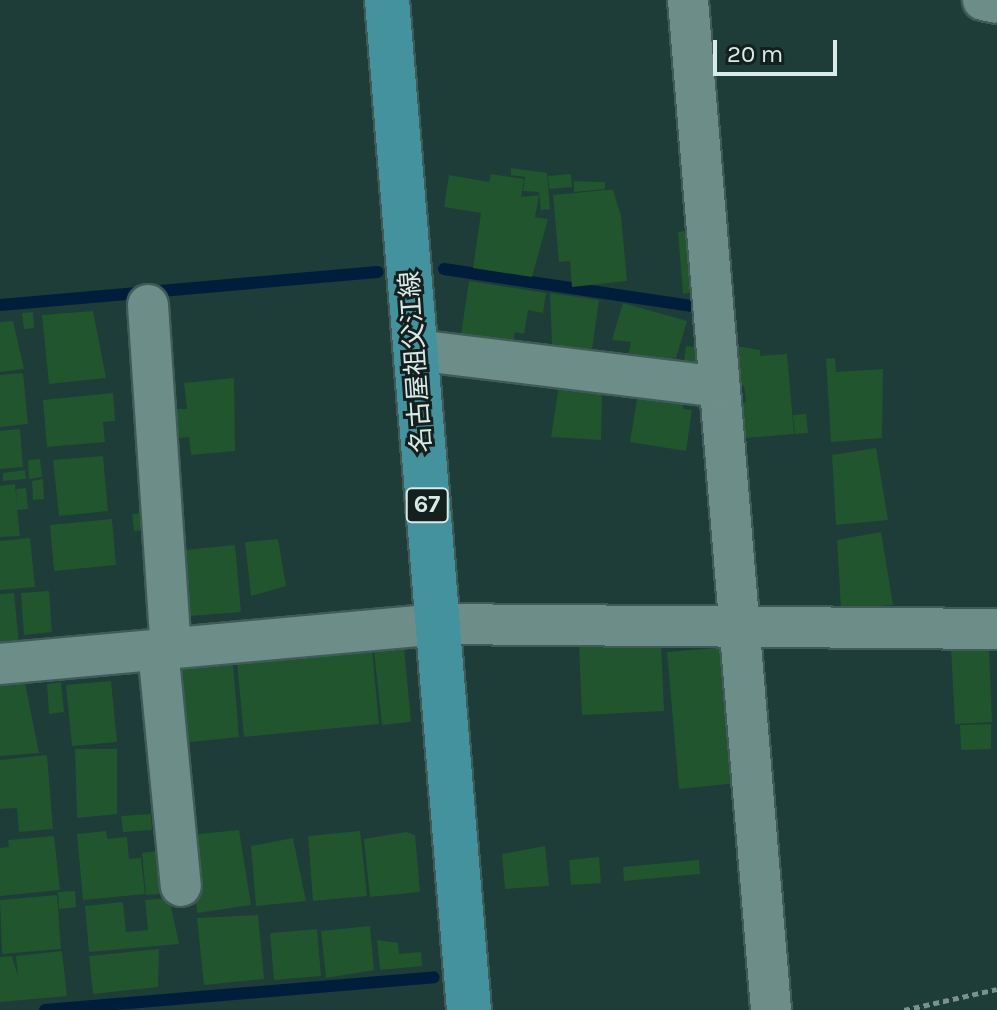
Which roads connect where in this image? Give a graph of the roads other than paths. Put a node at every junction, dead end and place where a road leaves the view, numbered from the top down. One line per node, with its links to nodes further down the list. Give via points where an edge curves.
1 (387, 0): 6 (main road, 名古屋祖父江線 / 67)
2 (688, 0): 7 (street)
3 (983, 0): 4 (street)
4 (997, 3)
5 (148, 305): 11 (street)
6 (415, 350): 7 (street); 9 (main road, 名古屋祖父江線 / 67)
7 (719, 387): 8 (street)
8 (737, 621): 9 (street); 10 (street); 15 (street)
9 (436, 624): 11 (street); 14 (main road, 名古屋祖父江線 / 67)
10 (997, 629)
11 (165, 648): 12 (street); 13 (street)
12 (0, 664)
13 (181, 886)
14 (469, 1010)
15 (771, 1010)

